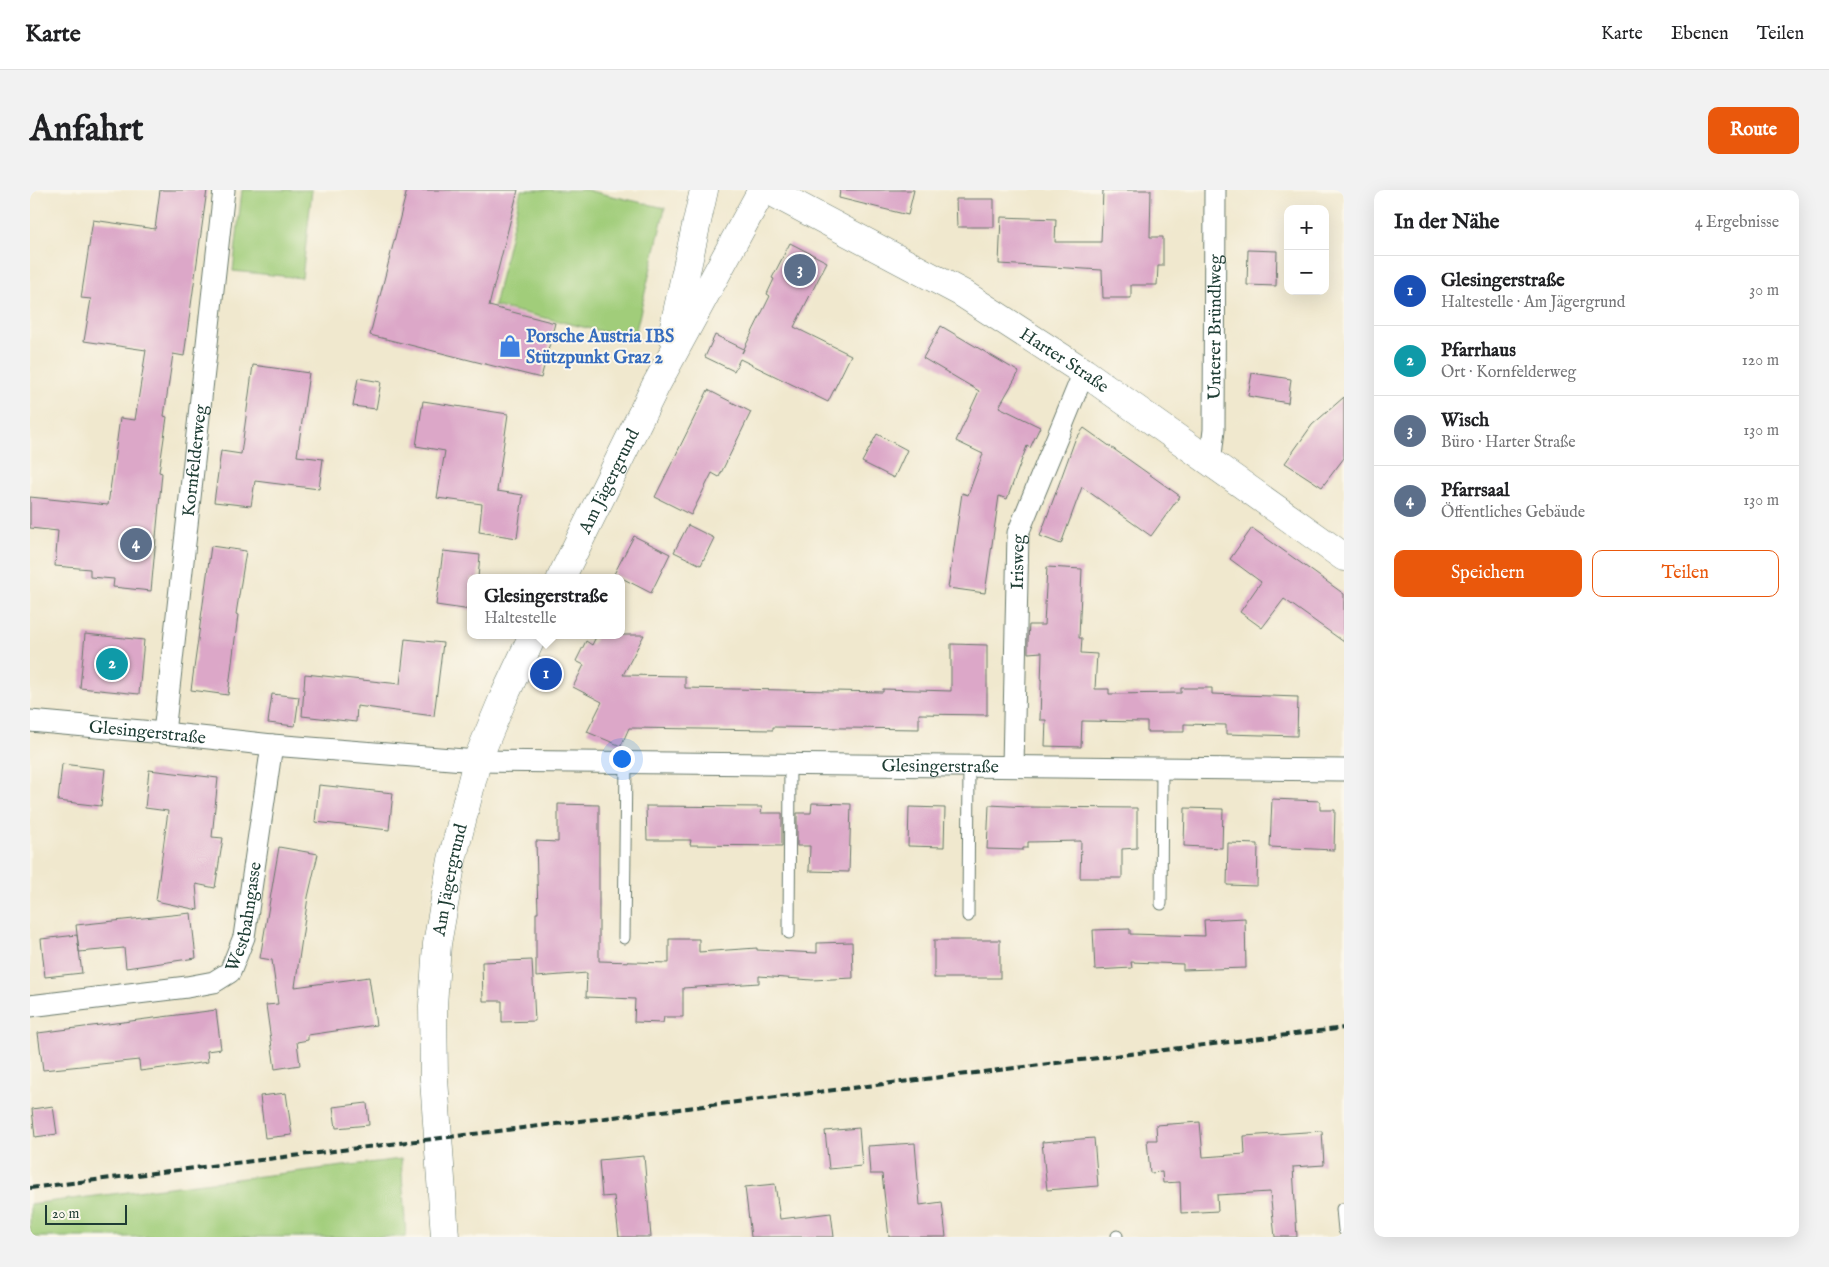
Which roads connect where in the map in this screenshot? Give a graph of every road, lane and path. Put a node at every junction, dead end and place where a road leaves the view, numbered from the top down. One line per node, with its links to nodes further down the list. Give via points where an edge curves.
1 (224, 190): 13 (street, Kornfelderweg)
2 (704, 190): 7 (main road, Am Jägergrund, via 674,327)
3 (762, 190): 7 (main road, Am Jägergrund)
4 (768, 190): 6 (main road, Harter Straße, via 962,292)
5 (1215, 190): 8 (street, Unterer Bründlweg, via 1214,430)
6 (1084, 372): 8 (main road, Harter Straße); 19 (street, Irisweg, via 1018,533)
7 (656, 385): 10 (main road, Am Jägergrund)
8 (1210, 463): 9 (main road, Harter Straße)
9 (1344, 557)
10 (564, 574)
11 (532, 639): 15 (main road, Am Jägergrund)
12 (30, 721): 13 (street, Glesingerstraße)
13 (164, 733): 14 (street, Glesingerstraße)
14 (272, 746): 15 (street, Glesingerstraße); 26 (street, Westbahngasse, via 244,937 230,972 214,982 187,987)
15 (477, 760): 16 (street, Glesingerstraße); 29 (main road, Am Jägergrund, via 452,860 438,944 434,1006 437,1138)
16 (626, 762): 17 (street, Glesingerstraße); 25 (lane)
17 (790, 764): 18 (street, Glesingerstraße); 24 (lane)
18 (969, 765): 19 (street, Glesingerstraße); 23 (lane)
19 (1013, 766): 20 (street, Glesingerstraße)
20 (1162, 768): 21 (street, Glesingerstraße); 22 (lane)
21 (1344, 770)
22 (1161, 904)
23 (968, 916)
24 (789, 933)
25 (624, 938)
26 (30, 1006)
27 (1342, 1209): 28 (lane)
28 (1344, 1230)
29 (445, 1237)

